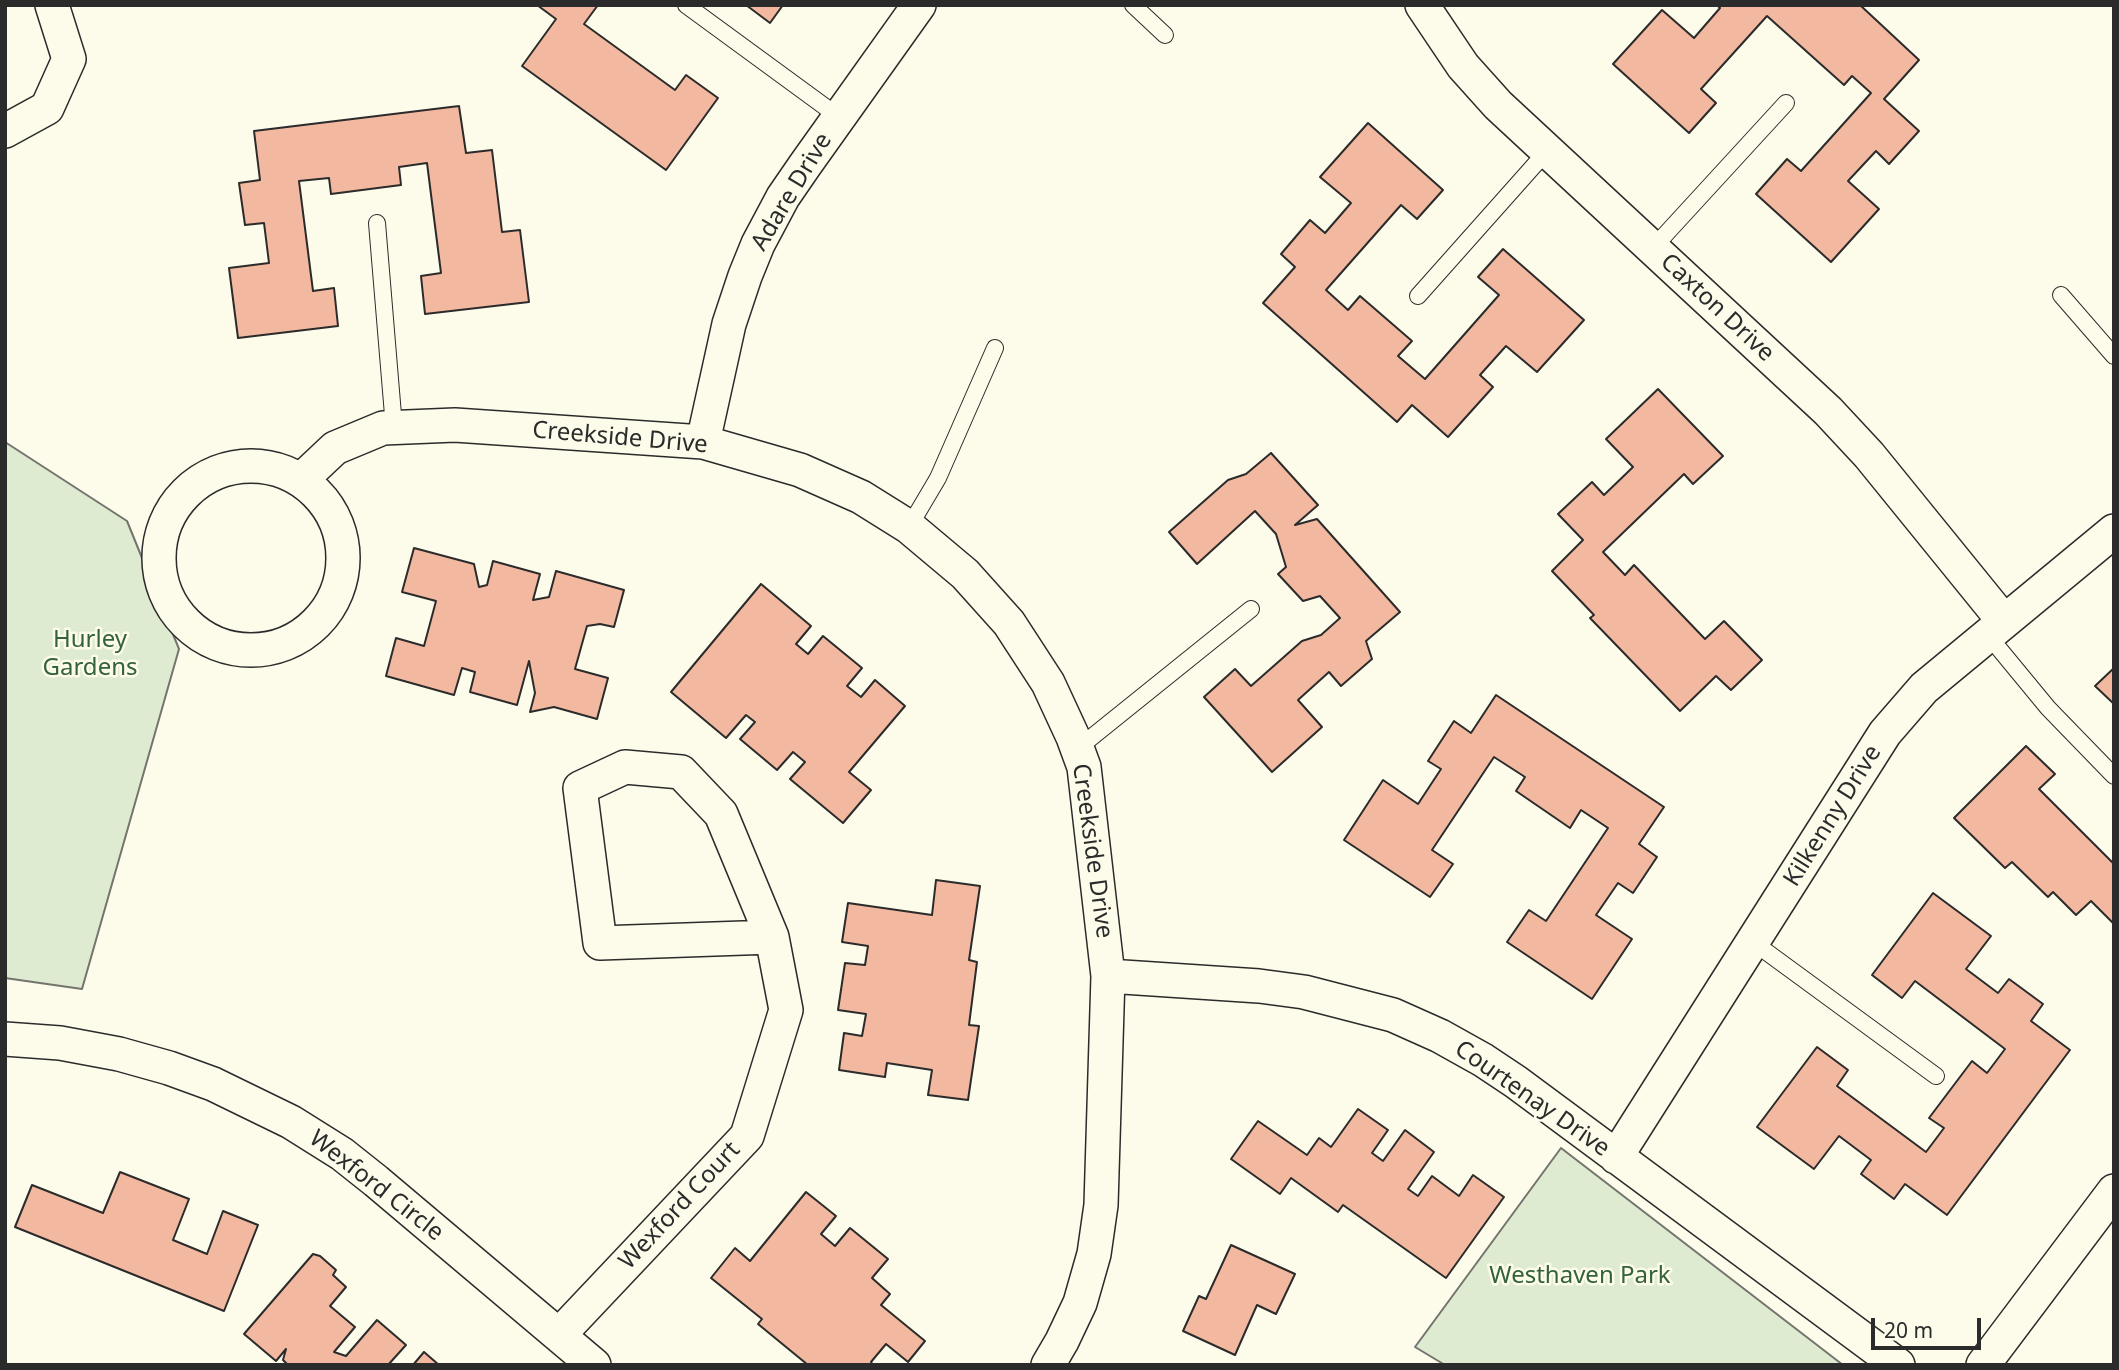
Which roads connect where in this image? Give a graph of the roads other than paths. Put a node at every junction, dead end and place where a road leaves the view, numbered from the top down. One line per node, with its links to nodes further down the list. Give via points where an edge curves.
1 (52, 5): 9 (street, via 69,60 47,108)
2 (686, 5): 8 (lane)
3 (919, 5): 8 (street, Adare Drive)
4 (1133, 5): 6 (lane)
5 (1422, 5): 10 (street, Caxton Drive, via 1463,66)
6 (1165, 35)
7 (1786, 103): 12 (lane)
8 (839, 117): 18 (street, Adare Drive, via 783,197 758,244 729,324)
9 (5, 131)
10 (1547, 151): 12 (street, Caxton Drive); 14 (lane)
11 (377, 223): 17 (lane)
12 (1652, 249): 23 (street, Caxton Drive, via 1828,411 1868,455)
13 (2061, 295): 16 (lane)
14 (1418, 296)
15 (995, 348): 20 (lane, via 938,478)
16 (2114, 356)
17 (394, 427): 18 (street, Creekside Drive, via 455,425); 19 (street, Creekside Drive, via 335,448)
18 (703, 442): 20 (street, Creekside Drive, via 800,470 861,497)
19 (301, 480): 19 (street, via 267,466 231,467 198,481 172,507 159,541 159,578 174,611 200,636 234,650 270,649 304,635 329,609 342,576 342,539 327,505)
20 (909, 527): 24 (street, Creekside Drive, via 965,574 1009,623 1048,683)
21 (2114, 531): 23 (street, Kilkenny Drive)
22 (1251, 609): 24 (lane)
23 (1995, 627): 25 (lane, via 2048,708); 27 (street, Kilkenny Drive, via 1924,688 1885,733)
24 (1077, 749): 28 (street, Creekside Drive, via 1084,766)
25 (2114, 776)
26 (772, 937): 26 (street, Wexford Court, via 721,814 681,772 625,768 580,788 600,943); 33 (street, Wexford Court, via 786,1010 747,1136)
27 (1754, 942): 30 (lane); 31 (street, Kilkenny Drive)
28 (1108, 976): 31 (street, Courtenay Drive, via 1293,990 1393,1015 1483,1059); 35 (street, Creekside Drive, via 1101,1205 1094,1254 1080,1303)
29 (5, 1039): 33 (street, Wexford Circle, via 60,1043 169,1068 291,1122 376,1181)
30 (1936, 1076)
31 (1616, 1157): 36 (street, Courtenay Drive)
32 (2114, 1191): 37 (street)
33 (559, 1335): 34 (street, Wexford Circle)
34 (594, 1365)
35 (1048, 1365)
36 (1898, 1365)
37 (1983, 1365)

